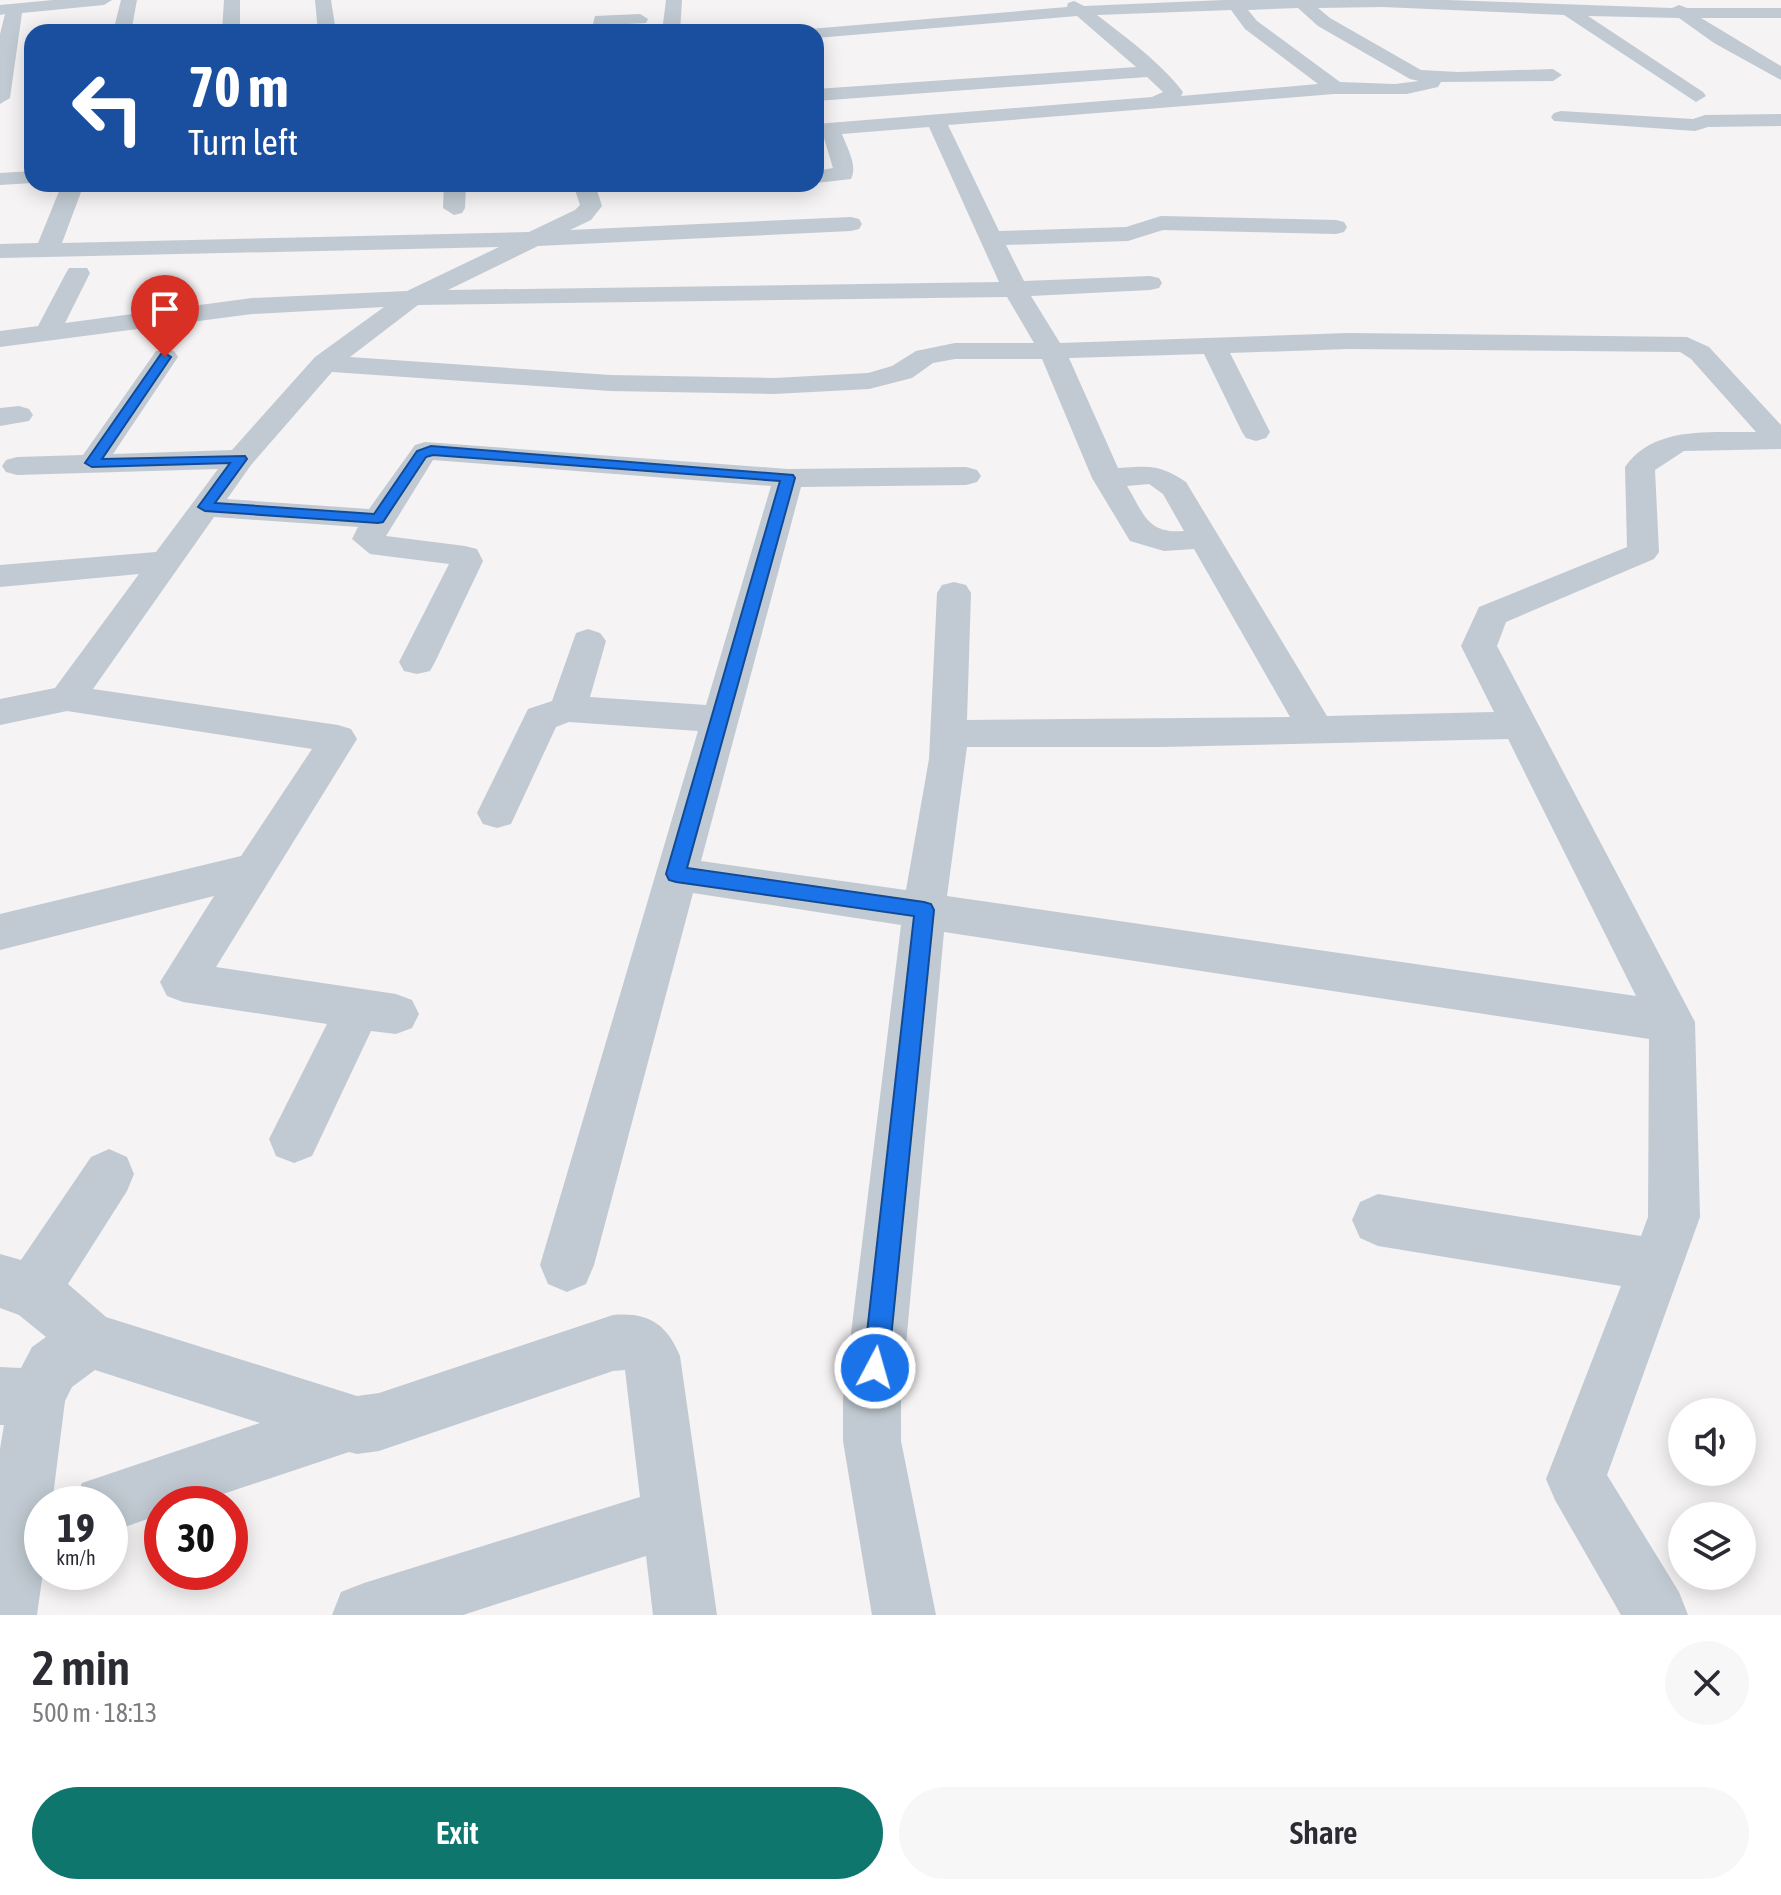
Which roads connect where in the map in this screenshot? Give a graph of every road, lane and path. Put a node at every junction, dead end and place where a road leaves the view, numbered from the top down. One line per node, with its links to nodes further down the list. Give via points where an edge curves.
1 (104, 0): 12 (street)
2 (129, 0): 18 (street)
3 (232, 0): 19 (street)
4 (323, 0): 20 (street)
5 (674, 0): 22 (street)
6 (1663, 0): 13 (street)
7 (1383, 1): 8 (street); 9 (street)
8 (1300, 2): 16 (street); 31 (street, via 1405,70)
9 (1475, 3): 10 (street)
10 (1560, 5): 13 (street); 34 (street)
11 (1074, 6): 16 (street); 23 (street); 26 (street)
12 (8, 9): 35 (street)
13 (1682, 12): 14 (street); 29 (street)
14 (1738, 13): 15 (street); 24 (street)
15 (1781, 13)
16 (1238, 14): 32 (street)
17 (640, 19): 21 (street)
18 (124, 24)
19 (231, 24)
20 (326, 24)
21 (601, 24)
22 (672, 24)
23 (824, 32)
24 (1781, 32)
25 (1144, 33): 26 (street)
26 (1114, 36): 27 (street); 28 (street)
27 (1083, 38)
28 (1154, 71): 33 (street); 36 (street, via 1174,92)
29 (1781, 74)
30 (1553, 75): 31 (street)
31 (1433, 78): 32 (street, via 1418,88 1400,90)
32 (1336, 88): 36 (street)
33 (824, 94)
34 (1696, 96)
35 (0, 98)
36 (1162, 102): 38 (street)
37 (1561, 117): 39 (street, via 1695,125)
38 (936, 120): 40 (street); 51 (street)
39 (1781, 120)
40 (824, 129)
41 (824, 131): 42 (street)
42 (843, 174): 44 (street); 52 (street, via 855,236)
43 (24, 176): 45 (street)
44 (824, 176)
45 (0, 179)
46 (70, 192): 54 (street)
47 (455, 192): 49 (street)
48 (587, 192): 52 (street, via 591,206 583,215)
49 (454, 208)
50 (1336, 227): 51 (street, via 1161,223 1128,234)
51 (994, 238): 58 (street)
52 (532, 239): 53 (street); 59 (street)
53 (286, 243): 54 (street); 60 (street)
54 (48, 248): 55 (street)
55 (0, 251)
56 (78, 273): 61 (street)
57 (1150, 283): 58 (street)
58 (1015, 289): 59 (street); 64 (street)
59 (412, 298): 60 (street); 66 (street)
60 (252, 306): 61 (street)
61 (47, 333): 62 (street)
62 (0, 339)
63 (1213, 346): 64 (street); 67 (street); 68 (street, via 1348,341 1687,345)
64 (1052, 351): 66 (street, via 955,351 925,357 902,372 869,381 774,386 610,383); 74 (street)
65 (165, 357): 70 (street)
66 (325, 363): 69 (street)
67 (1256, 432)
68 (1780, 440): 87 (street, via 1677,442 1640,467 1643,552 1491,615 1479,646)
69 (240, 459): 70 (street); 75 (street)
70 (92, 463): 71 (street)
71 (17, 466)
72 (966, 476): 73 (street)
73 (788, 478): 76 (street, via 431,450 421,454); 86 (street)
74 (1107, 478): 77 (street, via 1164,479 1183,499); 77 (street, via 1149,540)
75 (205, 507): 76 (street); 78 (street)
76 (378, 519): 82 (street, via 370,543 460,553 467,561)
77 (1204, 538): 88 (street)
78 (168, 561): 79 (street); 83 (street)
79 (0, 576)
80 (954, 593): 89 (street)
81 (588, 641): 84 (street)
82 (417, 662)
83 (67, 698): 85 (street); 91 (street, via 338,739)
84 (568, 709): 86 (street); 90 (street, via 541,718)
85 (0, 712)
86 (719, 719): 92 (street)
87 (1519, 725): 88 (street); 95 (street)
88 (1315, 728): 89 (street, via 1136,735)
89 (948, 733): 93 (street)
90 (497, 813)
91 (253, 870): 94 (street); 96 (street, via 183,982 377,1011)
92 (676, 874): 93 (street); 99 (street)
93 (924, 910): 95 (street); 112 (street, via 872,1399 872,1441)
94 (0, 932)
95 (1672, 1022): 100 (street, via 1674,1217)
96 (294, 1139)
97 (109, 1174): 101 (street)
98 (1378, 1220): 100 (street)
99 (567, 1265)
100 (1656, 1265): 113 (street, via 1576,1479)
101 (16, 1286): 102 (street, via 51,1302)
102 (89, 1340): 103 (street); 104 (street)
103 (19, 1397): 105 (street)
104 (348, 1423): 106 (street); 107 (street, via 379,1422 613,1343 634,1341 652,1356)
105 (26, 1486)
106 (128, 1496)
107 (670, 1518): 110 (street); 111 (street)
108 (24, 1549): 109 (street)
109 (5, 1615)
110 (364, 1615)
111 (685, 1615)
112 (904, 1615)
113 (1656, 1615)

